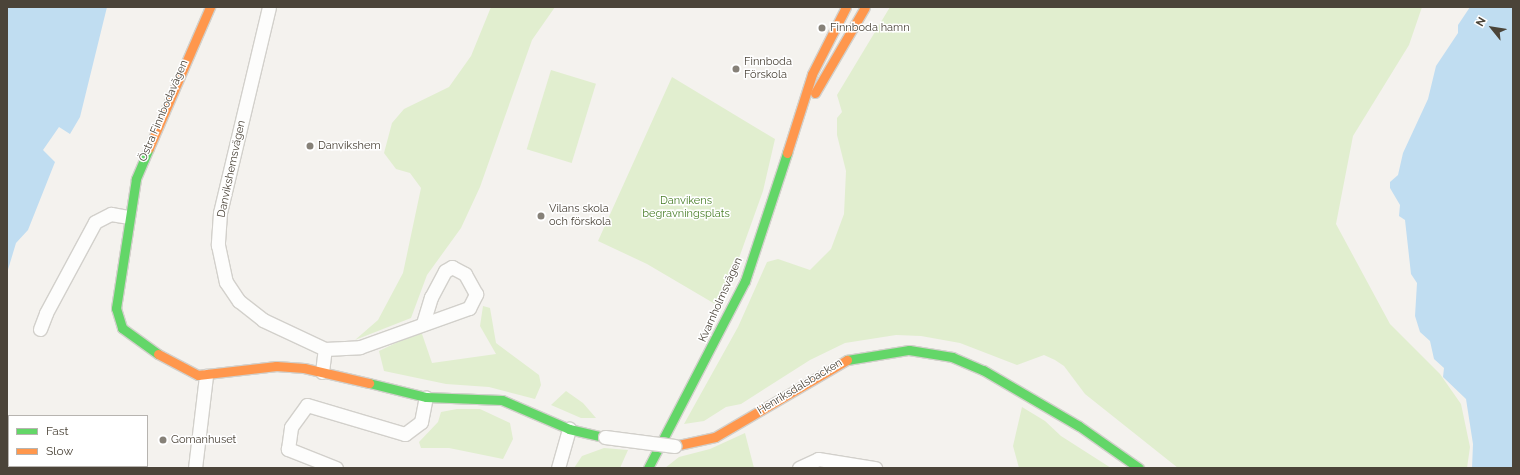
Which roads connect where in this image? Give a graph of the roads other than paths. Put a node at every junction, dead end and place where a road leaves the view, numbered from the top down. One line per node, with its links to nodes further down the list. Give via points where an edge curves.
1 (210, 7): 6 (street, Östra Finnbodavägen, via 145,151)
2 (269, 7): 9 (street, Danvikshemsvägen, via 220,213 218,245 226,282 239,301 278,328)
3 (846, 7): 5 (street, Kvarnholmsvägen, via 818,56)
4 (865, 7): 5 (street, Kvarnholmsvägen, via 835,54)
5 (794, 133): 19 (street, Kvarnholmsvägen, via 745,281)
6 (128, 217): 8 (street, via 111,214 95,222 46,312); 11 (street, Östra Finnbodavägen, via 116,308 118,324 171,364)
7 (423, 324): 7 (street, Danvikshemsvägen, via 431,297 446,271 452,267 465,274 476,294 469,308); 9 (street, Danvikshemsvägen, via 360,347)
8 (40, 329)
9 (325, 349): 10 (street)
10 (322, 372): 11 (street, via 276,366); 12 (street)
11 (206, 376): 16 (street)
12 (426, 397): 13 (street, via 502,400); 17 (street, via 421,422 405,434 307,405 291,427 288,449)
13 (570, 429): 14 (street); 18 (street)
14 (605, 437): 15 (street, Henriksdalsbacken, bridge)
15 (674, 446): 22 (street, Henriksdalsbacken, via 687,446 715,437 846,360 909,350 952,357 994,376 1079,426)
16 (195, 468)
17 (336, 468)
18 (558, 468)
19 (648, 468)
20 (799, 468): 21 (street, via 818,459)
21 (875, 468)
22 (1139, 468)

